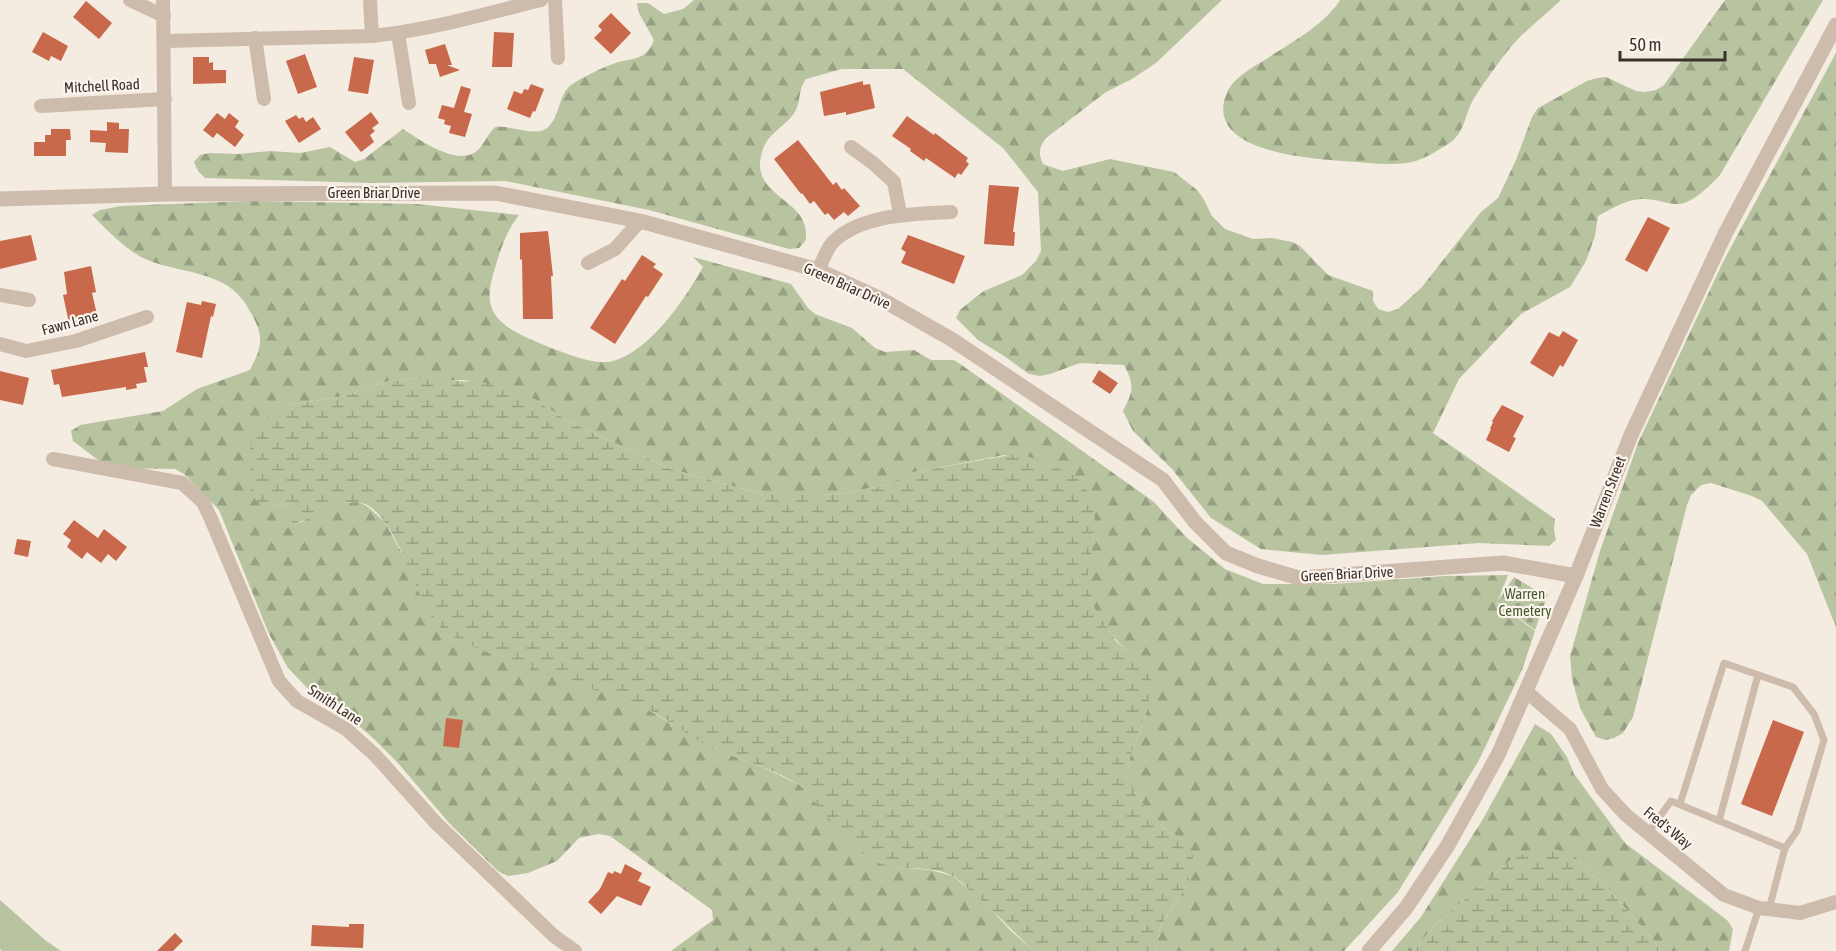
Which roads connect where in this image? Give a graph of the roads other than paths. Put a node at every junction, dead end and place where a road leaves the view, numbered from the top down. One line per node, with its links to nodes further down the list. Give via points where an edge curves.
1 (130, 0): 6 (street)
2 (163, 0): 6 (street)
3 (370, 0): 9 (street)
4 (541, 0): 8 (street)
5 (555, 0): 12 (street)
6 (164, 16): 11 (street)
7 (1836, 25): 30 (street, Warren Street, via 1725,232 1629,439)
8 (398, 33): 9 (street); 15 (street)
9 (372, 36): 10 (street)
10 (255, 38): 11 (street); 14 (street)
11 (165, 41): 13 (street)
12 (558, 58)
13 (165, 99): 16 (street, Mitchell Road); 18 (street)
14 (264, 99)
15 (409, 103)
16 (41, 106)
17 (851, 147): 21 (street, via 894,182)
18 (165, 194): 19 (street, Green Briar Drive); 22 (street, Green Briar Drive, via 495,193)
19 (0, 199)
20 (951, 212): 21 (street)
21 (900, 214): 24 (street, via 862,224 833,242)
22 (640, 221): 23 (street, via 615,249); 24 (street, Green Briar Drive)
23 (588, 263)
24 (818, 270): 30 (street, Green Briar Drive, via 879,298 951,339 1135,461 1163,480 1195,522 1226,553 1258,566 1299,578 1503,563)
25 (0, 295): 26 (street)
26 (29, 300)
27 (147, 317): 28 (street, Fawn Lane, via 76,341 26,351)
28 (0, 344)
29 (53, 459): 39 (street, Smith Lane, via 182,483 202,502 211,519 279,681 297,701 346,729 375,755 436,823 554,936)
30 (1576, 576): 32 (street, Warren Street)
31 (1758, 675): 33 (lane, via 1724,663); 34 (lane); 36 (lane, via 1793,687 1814,714 1824,740 1797,831)
32 (1527, 692): 35 (street, Fred's Way, via 1570,729 1602,789); 40 (street, Warren Street, via 1498,755 1448,845 1406,908)
33 (1680, 804): 34 (lane); 35 (lane, via 1671,801)
34 (1719, 821): 36 (lane)
35 (1648, 833): 38 (street, Fred's Way, via 1724,895)
36 (1785, 848): 38 (lane)
37 (1836, 902): 38 (street, Fred's Way, via 1800,913)
38 (1764, 908): 41 (lane)
39 (575, 951)
40 (1370, 951)
41 (1745, 951)

